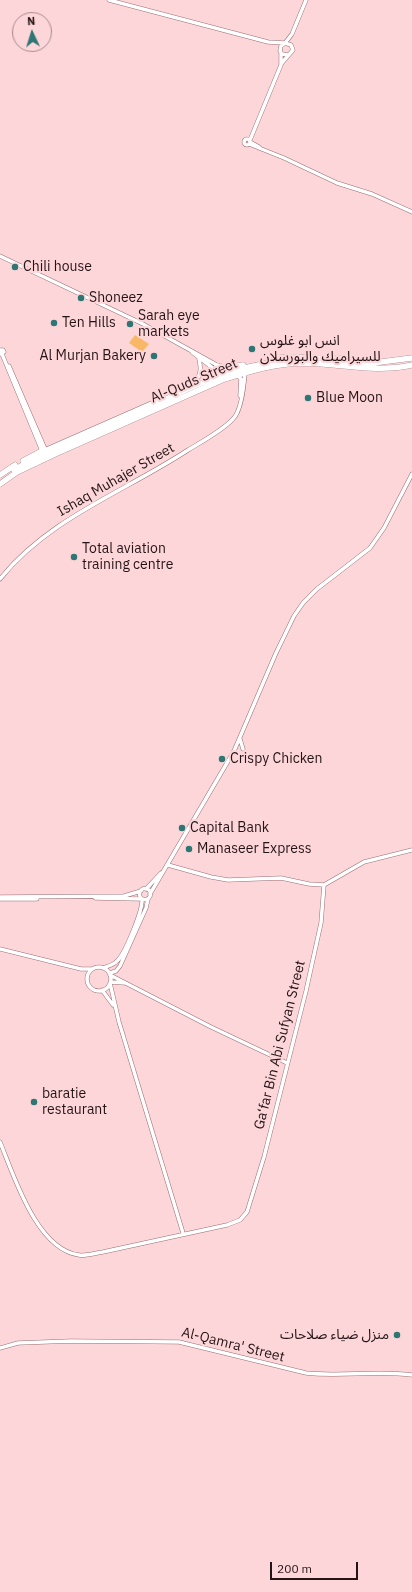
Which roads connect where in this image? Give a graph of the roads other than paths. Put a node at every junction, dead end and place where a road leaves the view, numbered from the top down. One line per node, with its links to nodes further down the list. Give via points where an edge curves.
1 (109, 0): 4 (street)
2 (306, 0): 3 (street)
3 (292, 34): 5 (street); 6 (street)
4 (268, 42): 5 (street); 7 (street)
5 (284, 43): 6 (street); 7 (street, via 280,48)
6 (292, 45): 8 (street, via 292,52)
7 (281, 52): 8 (street); 9 (street)
8 (288, 55): 9 (street)
9 (281, 65): 10 (street, via 249,141 337,183 372,194)
10 (411, 212)
11 (0, 256): 12 (street, via 143,324)
12 (192, 352): 15 (street); 19 (street)
13 (1, 353): 25 (street)
14 (412, 358): 16 (highway, Al-Quds Street)
15 (199, 359): 23 (street); 25 (street, via 199,375 191,385)
16 (402, 360): 17 (highway, Al-Quds Street); 20 (highway, via 401,364)
17 (373, 363): 19 (highway, via 354,359 290,357 272,358 235,367); 23 (highway, Al-Quds Street, via 284,361 262,364)
18 (412, 365): 20 (highway, Al-Quds Street)
19 (217, 366): 23 (street)
20 (404, 366): 21 (highway, Al-Quds Street, via 377,368 291,363)
21 (245, 372): 22 (highway, Al-Quds Street); 24 (street, Ishaq Muhajer Street, via 244,390)
22 (237, 375): 23 (highway, Al-Quds Street); 24 (street, Ishaq Muhajer Street, via 241,379)
23 (223, 377): 28 (highway, Al-Quds Street, via 46,453); 29 (highway, Al-Quds Street, via 48,457 17,472)
24 (240, 399): 30 (street, Ishaq Muhajer Street, via 233,419 172,461 72,516 26,550)
25 (44, 450): 27 (highway)
26 (412, 474): 31 (street, via 384,528 370,548 317,589 297,610)
27 (0, 475)
28 (0, 479)
29 (0, 484)
30 (0, 579)
31 (240, 739): 32 (street); 34 (street)
32 (243, 749)
33 (412, 850): 36 (street, via 361,863)
34 (168, 865): 35 (street); 36 (street, via 222,879 245,881 281,878)
35 (165, 870): 37 (street); 39 (street)
36 (324, 885): 53 (street, Ga‘far Bin Abi Sufyan Street, via 321,923)
37 (146, 889): 38 (street); 39 (street)
38 (141, 891): 40 (street, via 124,896); 41 (street)
39 (150, 894): 42 (street)
40 (0, 898): 41 (street)
41 (142, 899): 42 (street); 44 (street, via 141,910 120,958 115,964)
42 (148, 899): 47 (street, via 122,962 116,971)
43 (0, 949): 45 (street)
44 (103, 968): 46 (street); 47 (street)
45 (81, 969): 46 (street); 48 (street)
46 (93, 969): 48 (street)
47 (110, 974): 49 (street); 50 (street)
48 (88, 976): 51 (street, via 92,988)
49 (110, 983): 50 (street); 51 (street); 52 (street)
50 (128, 983): 53 (street, via 211,1027)
51 (102, 990): 52 (street)
52 (115, 1007): 55 (street)
53 (287, 1063): 55 (street, Ga‘far Bin Abi Sufyan Street, via 266,1150 243,1218 237,1222)
54 (0, 1142): 55 (street, via 39,1228 50,1241 68,1252 85,1255)
55 (183, 1233)
56 (0, 1348): 57 (street, Al-Qamra' Street, via 18,1343 71,1341 179,1342 306,1373 375,1372)
57 (412, 1375)

